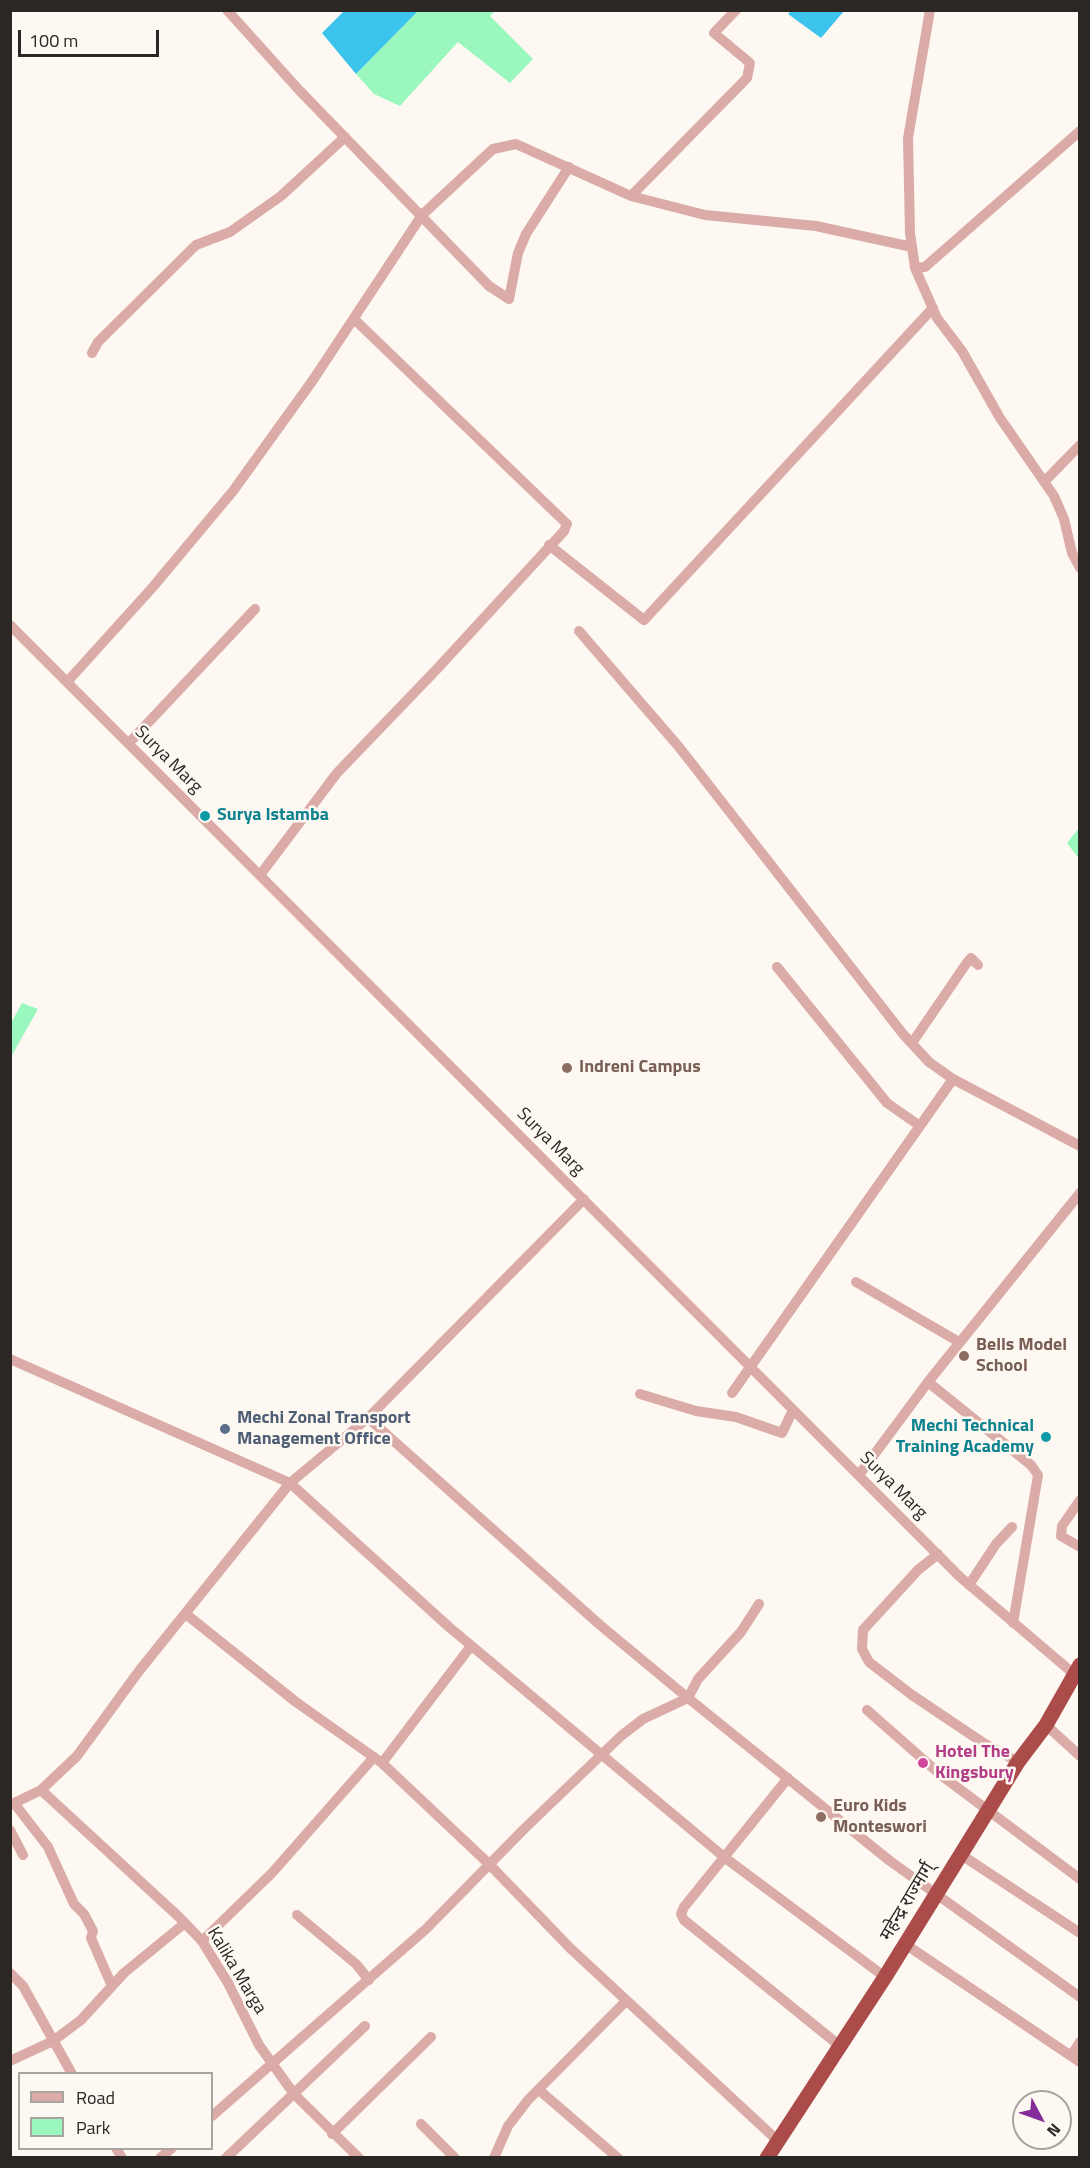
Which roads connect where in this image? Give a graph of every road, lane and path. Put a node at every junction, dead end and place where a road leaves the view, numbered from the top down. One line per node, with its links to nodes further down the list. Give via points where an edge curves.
1 (227, 10): 5 (street)
2 (736, 10): 7 (street, via 714,33 750,63 747,78)
3 (930, 10): 9 (street, via 908,138)
4 (1080, 131): 10 (street, via 925,267)
5 (345, 137): 8 (street); 13 (street, via 281,196 230,232 196,245 98,342)
6 (569, 167): 7 (street); 8 (street, via 516,144 504,145 493,149); 8 (street, via 526,234 509,299 489,286)
7 (631, 196): 9 (street, via 705,215 816,226)
8 (422, 215): 12 (street)
9 (912, 248): 10 (street)
10 (915, 267): 11 (street)
11 (933, 308): 15 (street); 16 (street, via 644,620)
12 (354, 319): 16 (street, via 564,519 564,531); 21 (street, via 233,491)
13 (92, 353)
14 (1080, 445): 15 (street)
15 (1044, 482): 17 (street, via 1064,519)
16 (549, 545): 23 (street, via 337,773)
17 (1080, 568)
18 (255, 609): 22 (street)
19 (10, 625): 21 (street, Surya Marg)
20 (579, 631): 26 (street, via 664,728)
21 (67, 682): 22 (street, Surya Marg)
22 (129, 743): 23 (street, Surya Marg)
23 (260, 875): 31 (street, Surya Marg)
24 (978, 965): 26 (street, via 971,958)
25 (777, 967): 28 (street, via 887,1103)
26 (912, 1043): 27 (street, via 929,1062)
27 (953, 1079): 28 (street); 29 (street)
28 (920, 1126): 36 (street)
29 (1080, 1146)
30 (1080, 1192): 32 (street)
31 (584, 1199): 36 (street, Surya Marg); 41 (street)
32 (1076, 1204): 34 (street)
33 (856, 1282): 34 (street)
34 (959, 1342): 37 (street)
35 (10, 1359): 43 (street)
36 (751, 1368): 38 (street); 40 (street, Surya Marg)
37 (928, 1382): 42 (street); 51 (street, via 1031,1465 1038,1475)
38 (732, 1393)
39 (640, 1394): 40 (street, via 696,1411 736,1417 782,1433)
40 (793, 1410): 42 (street, Surya Marg)
41 (368, 1418): 43 (street); 54 (street, via 600,1625)
42 (859, 1475): 47 (street, Surya Marg)
43 (290, 1483): 50 (street); 52 (street)
44 (1080, 1500): 46 (street, via 1062,1526 1061,1536)
45 (1012, 1527): 48 (street)
46 (1080, 1547)
47 (938, 1554): 48 (street, Surya Marg); 60 (street, via 863,1630 862,1649 869,1662 912,1695)
48 (969, 1585): 51 (street, Surya Marg)
49 (759, 1604): 54 (street, via 736,1638 698,1679)
50 (187, 1615): 59 (street, via 296,1702); 62 (street, via 139,1671 77,1756)
51 (1013, 1623): 53 (street, Surya Marg)
52 (471, 1646): 57 (street); 59 (street)
53 (1077, 1669): 56 (highway, महेन्द्र राज्मार्ग्)
54 (688, 1698): 57 (street, via 643,1719); 61 (street)
55 (867, 1710): 64 (street, via 942,1776)
56 (1046, 1725): 58 (street); 60 (highway, महेन्द्र राज्मार्ग्)
57 (602, 1755): 68 (street); 69 (street)
58 (1080, 1756)
59 (378, 1760): 69 (street); 75 (street)
60 (1018, 1762): 64 (highway, महेन्द्र राज्मार्ग्)
61 (788, 1778): 68 (street); 71 (street)
62 (41, 1790): 63 (street); 73 (street, Kalika Marga)
63 (12, 1804): 80 (street, via 48,1846 74,1904 93,1931 91,1938)
64 (988, 1809): 66 (highway, महेन्द्र राज्मार्ग्); 70 (street)
65 (10, 1830): 67 (street)
66 (960, 1854): 71 (highway, महेन्द्र राज्मार्ग्); 74 (street)
67 (23, 1855)
68 (724, 1857): 78 (street); 87 (street, via 684,1907 684,1920)
69 (489, 1864): 79 (street); 82 (street)
70 (1080, 1879)
71 (935, 1895): 76 (highway, महेन्द्र राज्मार्ग्); 81 (street)
72 (297, 1916): 79 (street, via 356,1964)
73 (185, 1923): 75 (street, Kalika Marga); 80 (street)
74 (1080, 1933)
75 (202, 1941): 90 (street, Kalika Marga)
76 (904, 1944): 78 (highway, महेन्द्र राज्मार्ग्); 88 (street)
77 (10, 1973): 85 (street, via 23,1986)
78 (885, 1977): 87 (highway, महेन्द्र राज्मार्ग्)
79 (369, 1980): 90 (street)
80 (112, 1986): 85 (street, via 81,2020)
81 (1080, 1997)
82 (626, 2001): 92 (street); 97 (street)
83 (365, 2026): 93 (street)
84 (431, 2037): 96 (street)
85 (53, 2041): 89 (street); 91 (street)
86 (1080, 2042): 88 (street)
87 (840, 2046): 97 (highway, महेन्द्र राज्मार्ग्)
88 (1075, 2059)
89 (10, 2061)
90 (272, 2063): 93 (street, Kalika Marga); 94 (street)
91 (71, 2072)
92 (539, 2090): 102 (street, via 508,2126); 103 (street)
93 (294, 2094): 96 (street, Kalika Marga); 99 (street)
94 (213, 2115)
95 (421, 2124): 101 (street)
96 (332, 2134): 100 (street, Kalika Marga)
97 (778, 2141): 98 (highway, महेन्द्र राज्मार्ग्)
98 (769, 2156)
99 (226, 2157)
100 (359, 2157)
101 (455, 2157)
102 (494, 2157)
103 (618, 2157)

